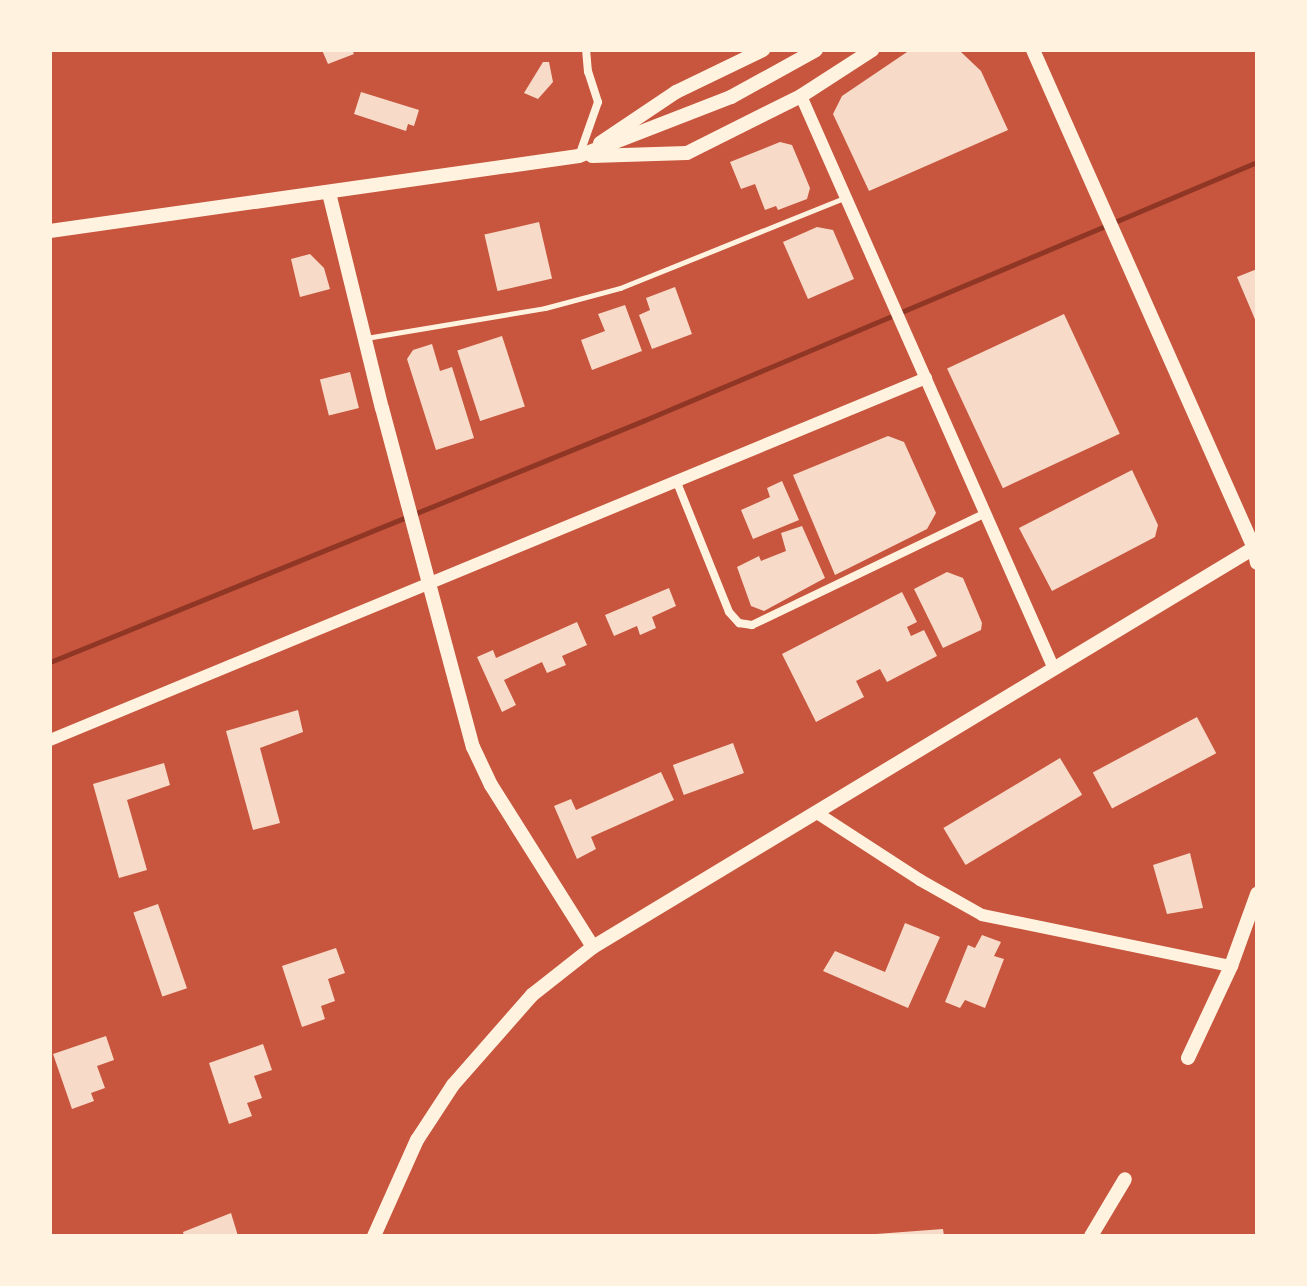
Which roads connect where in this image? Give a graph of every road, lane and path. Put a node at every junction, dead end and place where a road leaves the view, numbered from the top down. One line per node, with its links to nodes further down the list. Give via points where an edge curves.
1 (586, 50): 7 (street, via 598,102)
2 (763, 50): 7 (main road, via 676,92)
3 (816, 50): 7 (main road, via 731,97)
4 (872, 50): 6 (main road)
5 (1033, 50): 15 (main road)
6 (801, 96): 7 (main road, via 687,153); 9 (street)
7 (579, 156): 8 (main road)
8 (329, 193): 10 (main road); 11 (main road)
9 (846, 197): 11 (lane, via 620,288 545,308); 12 (street)
10 (50, 231)
11 (365, 338): 16 (main road)
12 (926, 378): 13 (street); 14 (street)
13 (676, 479): 14 (street, via 729,612 739,623 752,625); 16 (street)
14 (986, 513): 17 (street)
15 (1256, 552): 17 (main road)
16 (429, 581): 18 (street); 21 (main road, via 473,747 491,785)
17 (1054, 669): 19 (main road)
18 (50, 740)
19 (817, 813): 21 (main road); 22 (street, via 982,915)
20 (1257, 894): 22 (main road)
21 (593, 947): 25 (main road, via 532,995 453,1085 417,1140)
22 (1231, 966): 23 (main road)
23 (1188, 1058)
24 (1125, 1179): 26 (main road)
25 (374, 1236)
26 (1091, 1236)

